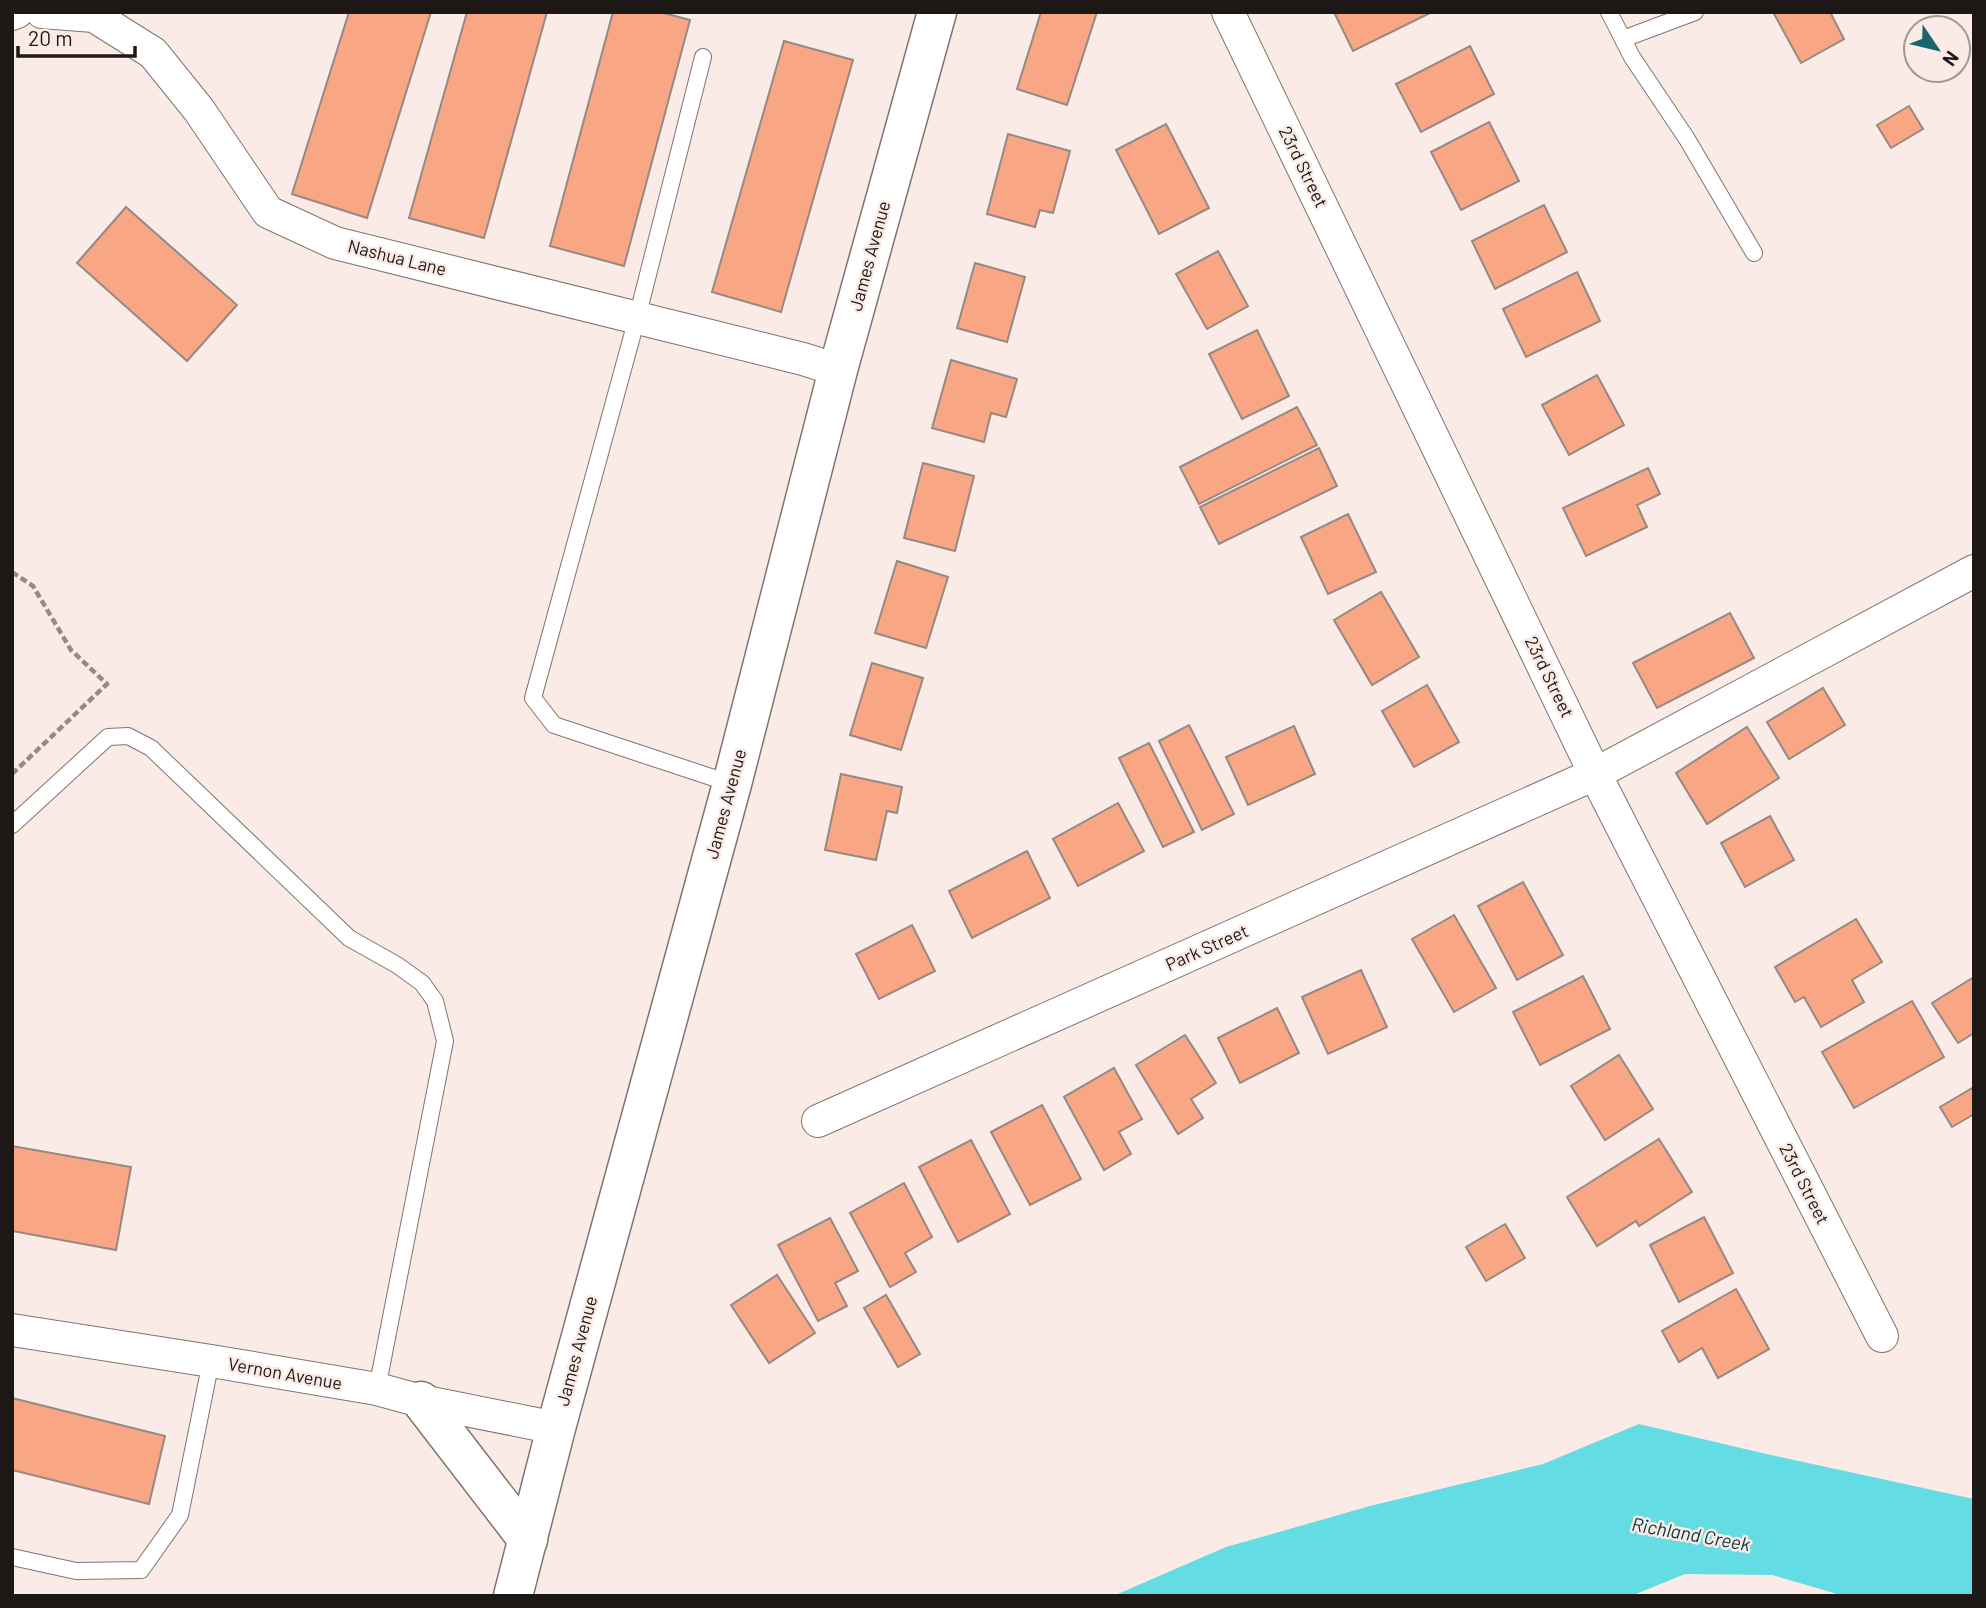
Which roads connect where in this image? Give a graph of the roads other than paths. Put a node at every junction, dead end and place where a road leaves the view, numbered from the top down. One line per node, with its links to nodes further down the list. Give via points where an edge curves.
1 (42, 12): 9 (street, Nashua Lane, via 94,16 153,53 199,110 268,212 335,243)
2 (937, 12): 10 (street, James Avenue)
3 (1228, 12): 12 (street, 23rd Street)
4 (1609, 12): 6 (lane)
5 (1695, 12): 6 (lane)
6 (1623, 39): 8 (lane)
7 (703, 57): 9 (lane)
8 (1754, 253)
9 (636, 318): 10 (street, Nashua Lane); 13 (lane, via 533,698 554,725)
10 (838, 370): 13 (street, James Avenue)
11 (1974, 571): 12 (street, Park Street)
12 (1595, 774): 15 (street, Park Street); 17 (street, 23rd Street)
13 (732, 783): 21 (street, James Avenue)
14 (12, 825): 19 (lane, via 108,737 128,736 151,748 349,938 422,983 435,1002 445,1041)
15 (818, 1121)
16 (12, 1330): 18 (street, Vernon Avenue)
17 (1882, 1336)
18 (211, 1361): 19 (street, Vernon Avenue); 23 (lane, via 180,1515 141,1570 76,1571)
19 (377, 1390): 20 (street, Vernon Avenue)
20 (421, 1401): 21 (street, Vernon Avenue); 22 (street)
21 (556, 1428): 22 (street, James Avenue)
22 (528, 1540): 24 (street, James Avenue)
23 (12, 1557)
24 (513, 1596)

